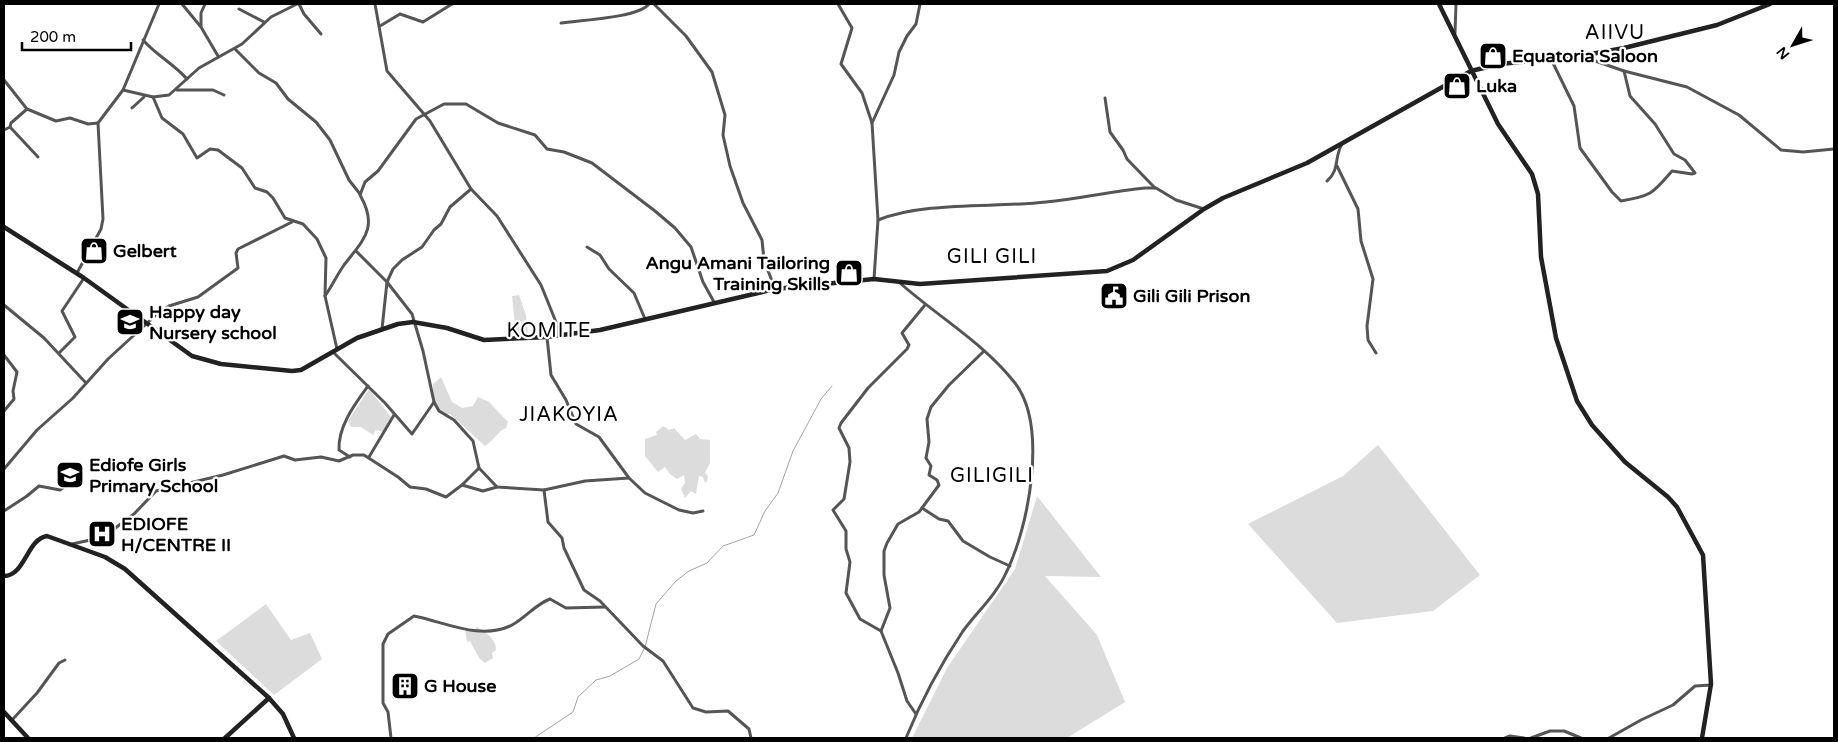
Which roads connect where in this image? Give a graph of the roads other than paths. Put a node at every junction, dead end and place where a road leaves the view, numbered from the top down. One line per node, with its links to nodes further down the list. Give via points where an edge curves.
1 (159, 4): 21 (street)
2 (182, 4): 18 (street)
3 (205, 4): 18 (street, via 201,13)
4 (298, 4): 15 (street); 19 (street)
5 (375, 4): 17 (street)
6 (452, 4): 17 (street, via 423,22 400,14)
7 (649, 4): 16 (street, via 644,9 625,14)
8 (656, 4): 62 (street, via 686,36 712,72 725,115 723,135 730,166 742,203 762,240 764,260)
9 (838, 4): 40 (street, via 852,28 841,64 862,93)
10 (920, 4): 40 (street, via 916,24 899,52 894,75)
11 (1439, 4): 20 (street)
12 (1456, 4): 20 (street)
13 (1770, 4): 24 (street, via 1717,26)
14 (239, 8): 15 (street)
15 (264, 22): 22 (street)
16 (561, 24)
17 (380, 26): 38 (street, via 387,71)
18 (202, 27): 23 (street)
19 (321, 34)
20 (1454, 34): 26 (street)
21 (143, 40): 28 (street); 30 (street)
22 (235, 49): 23 (street); 50 (street, via 259,73 281,87 288,99 322,128)
23 (218, 56): 28 (street)
24 (1580, 56): 25 (street); 27 (street)
25 (1551, 59): 26 (street); 27 (street, via 1574,106 1580,148 1621,201 1656,191 1672,171 1695,173 1685,160 1674,154 1655,124 1630,96)
26 (1471, 70): 43 (street); 101 (street, via 1498,124 1532,174 1538,194 1541,257 1556,338 1576,401 1624,462 1677,507 1703,555)
27 (1624, 71): 44 (street, via 1687,87 1739,116 1780,150)
28 (187, 79): 31 (street)
29 (4, 80): 37 (street)
30 (122, 90): 33 (street); 39 (street)
31 (177, 90): 32 (street, via 213,90); 34 (street, via 165,97)
32 (224, 95)
33 (145, 96): 34 (street); 36 (street)
34 (153, 97): 53 (street, via 162,118 183,134 197,158 210,148 218,150 245,172 255,188 270,194 281,214)
35 (1105, 98): 48 (street, via 1110,132 1127,160)
36 (132, 108)
37 (27, 109): 39 (street, via 56,121 70,118 88,124); 41 (street)
38 (423, 114): 49 (street, via 437,131); 50 (street, via 378,171 365,182); 64 (street, via 444,104 466,104 498,123 535,135 547,149 564,152 601,169 684,238 695,255 703,282)
39 (98, 123): 57 (street, via 104,219)
40 (872, 124): 52 (street)
41 (10, 127): 42 (street); 45 (street)
42 (4, 130)
43 (1343, 143): 46 (street, via 1337,154); 51 (street, via 1307,163)
44 (1834, 149)
45 (38, 157)
46 (1337, 166): 47 (street); 77 (street, via 1358,209 1361,241 1373,279 1367,326 1368,340)
47 (1327, 181)
48 (1156, 188): 51 (street, via 1176,200); 52 (street, via 1046,202 922,211)
49 (471, 189): 60 (street, via 450,207 422,247 396,266); 71 (street, via 497,216 541,285 556,322)
50 (360, 195): 56 (street, via 367,207 367,233)
51 (1204, 208): 61 (street, via 1133,260 1108,271)
52 (878, 220): 59 (street)
53 (292, 222): 63 (street, via 308,228 323,251 326,258); 68 (street, via 238,249 236,271 198,296 169,306)
54 (4, 227): 57 (street)
55 (587, 247): 67 (street, via 600,255 609,269 634,293)
56 (356, 251): 60 (street); 63 (street)
57 (77, 273): 58 (street)
58 (84, 278): 68 (street); 75 (street, via 62,311 75,337)
59 (874, 279): 61 (street); 62 (street)
60 (387, 282): 69 (street, via 412,314); 70 (street)
61 (900, 283): 66 (street)
62 (775, 289): 64 (street)
63 (325, 296): 73 (street)
64 (714, 302): 67 (street)
65 (4, 305): 75 (street)
66 (925, 305): 74 (street); 99 (street, via 902,333 909,344 907,349 868,388 839,428 850,453 844,499 833,508 846,530 850,562 846,593 860,619)
67 (645, 319): 71 (street)
68 (148, 322): 73 (street, via 180,349 208,362 292,371 301,370); 78 (street)
69 (413, 322): 70 (street); 72 (street, via 447,328 484,340); 80 (street)
70 (382, 329): 73 (street)
71 (557, 336): 72 (street)
72 (548, 337): 87 (street, via 551,375 569,406 573,420 599,437)
73 (335, 351): 79 (street)
74 (983, 352): 92 (street, via 941,393 929,412 926,458 930,475 938,485); 96 (street, via 1014,382 1028,410 1031,475 1024,520)
75 (59, 353): 78 (street)
76 (4, 354): 81 (street, via 18,372 14,400)
77 (1376, 354)
78 (86, 383): 86 (street, via 37,430)
79 (368, 386): 82 (street); 83 (street, via 345,422 339,445 339,450)
80 (434, 402): 82 (street, via 413,434); 85 (street, via 439,411 454,420 473,441)
81 (4, 411)
82 (394, 415): 84 (street)
83 (350, 457): 84 (street); 95 (street, via 339,461 321,457 295,460 284,456 223,475 164,488 150,495 127,520 101,536)
84 (368, 457): 88 (street, via 413,488 446,497)
85 (479, 468): 88 (street); 90 (street)
86 (4, 469)
87 (629, 478): 91 (street, via 585,481); 94 (street, via 645,493 669,506 689,512)
88 (462, 485): 90 (street, via 483,491)
89 (78, 486): 93 (street, via 69,483 60,490 39,486)
90 (497, 487): 91 (street)
91 (544, 490): 98 (street, via 548,522 562,538 581,586)
92 (922, 508): 96 (street, via 948,521 963,540); 99 (street, via 898,524 884,551 884,578 890,608)
93 (4, 511)
94 (703, 511)
95 (71, 545): 97 (street, via 42,537 14,573); 102 (street, via 105,557 125,569)
96 (1010, 566): 104 (street, via 954,645)
97 (4, 576)
98 (606, 607): 109 (street, via 570,608 550,599 505,628 483,630 453,627 414,616 407,619 388,634 383,644 383,703 388,712); 110 (street, via 643,646 663,661 693,708 706,712 728,711 748,729)
99 (881, 631): 104 (street, via 907,700)
100 (65, 660): 105 (street, via 59,663)
101 (1711, 684): 116 (street, via 1694,686 1673,705); 117 (street)
102 (269, 698): 107 (street); 108 (street, via 283,714)
103 (4, 712): 105 (street)
104 (916, 714): 111 (street)
105 (12, 720): 106 (street)
106 (28, 738)
107 (225, 738)
108 (294, 738)
109 (391, 738)
110 (751, 738)
111 (906, 738)
112 (1505, 738): 113 (street)
113 (1524, 738)
114 (1531, 738): 115 (street, via 1564,730)
115 (1581, 738)
116 (1609, 738)
117 (1702, 738)

